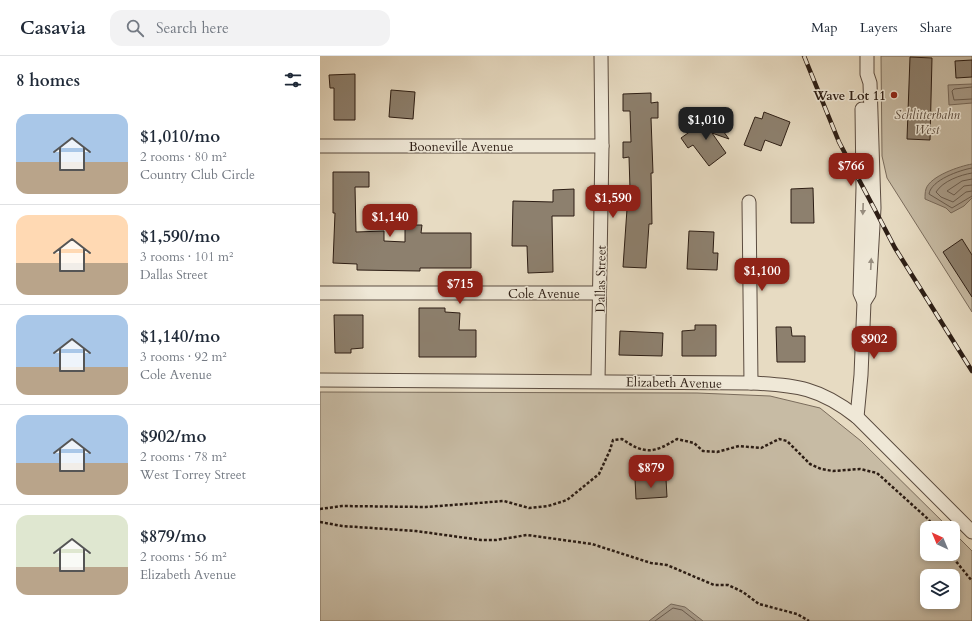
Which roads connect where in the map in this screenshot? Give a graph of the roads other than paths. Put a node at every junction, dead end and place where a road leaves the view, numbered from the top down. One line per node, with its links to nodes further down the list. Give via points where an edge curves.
1 (601, 56): 4 (street, Dallas Street)
2 (867, 56): 11 (street, via 874,208 869,294 864,302)
3 (320, 146): 4 (street, Booneville Avenue)
4 (602, 146): 6 (street, Dallas Street)
5 (749, 202): 10 (street)
6 (600, 292): 7 (street, Cole Avenue); 9 (street, Dallas Street)
7 (320, 293)
8 (320, 380): 9 (street, Elizabeth Avenue)
9 (598, 382): 10 (street, Elizabeth Avenue)
10 (751, 383): 11 (street, Elizabeth Avenue, via 809,389 840,403)
11 (857, 417): 12 (street, Elizabeth Avenue)
12 (972, 532)

